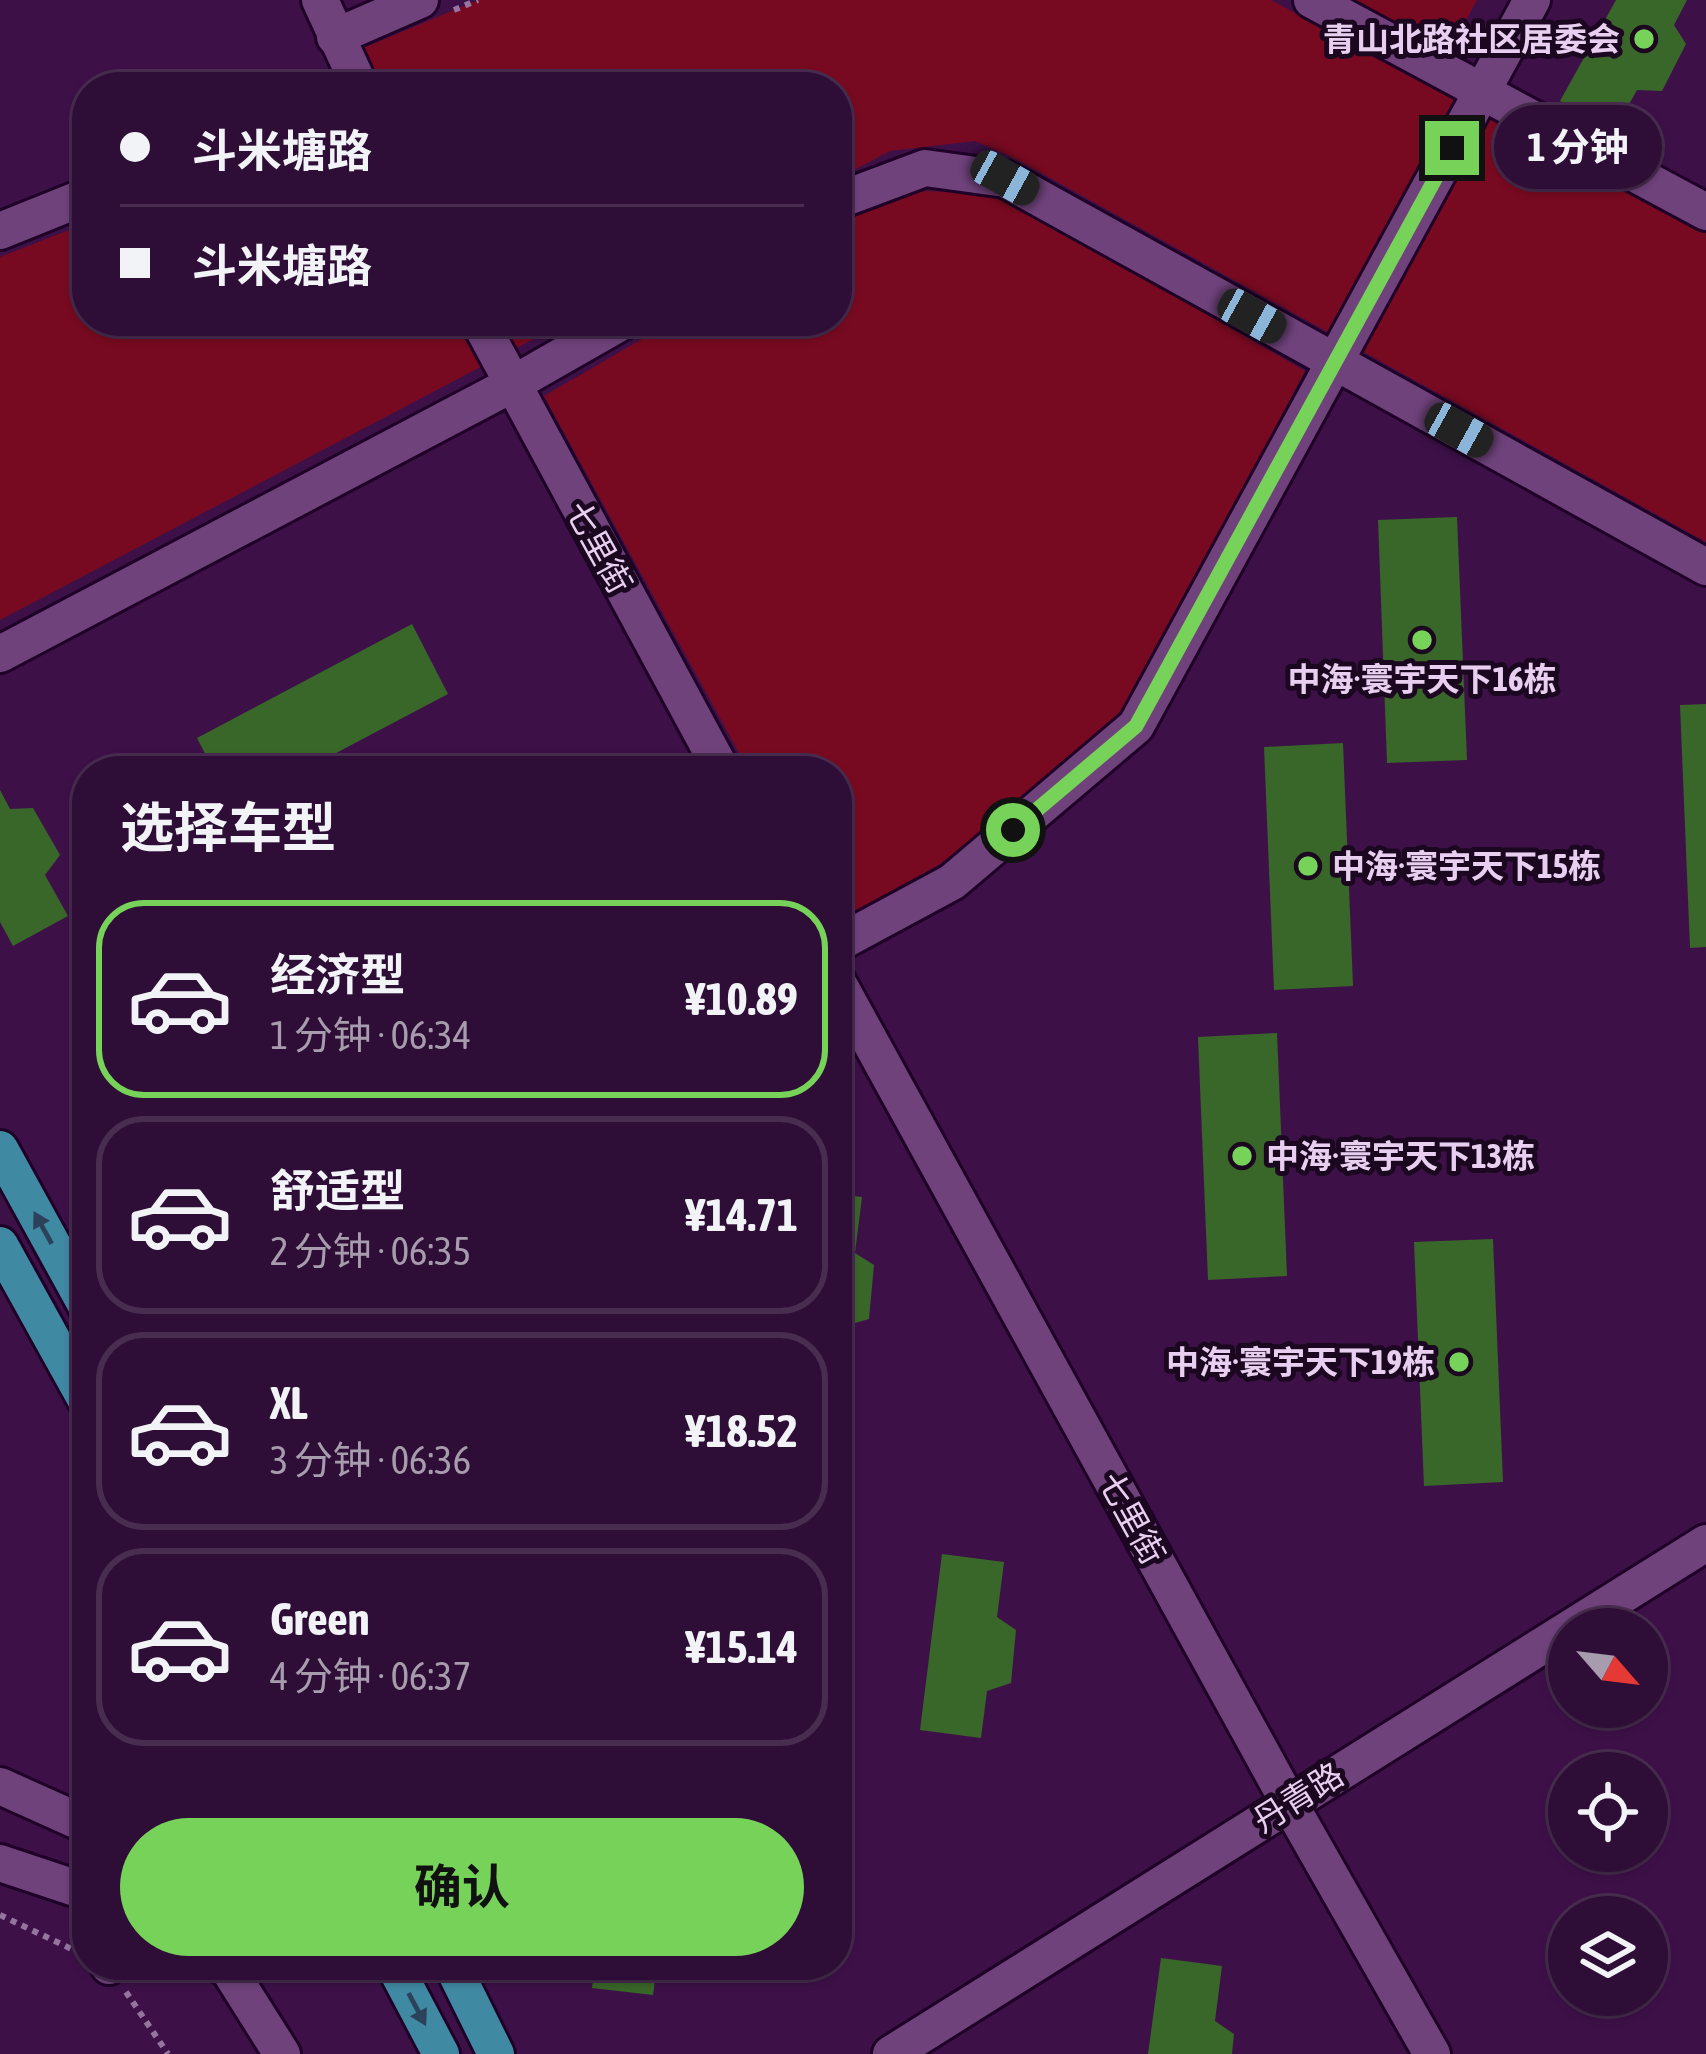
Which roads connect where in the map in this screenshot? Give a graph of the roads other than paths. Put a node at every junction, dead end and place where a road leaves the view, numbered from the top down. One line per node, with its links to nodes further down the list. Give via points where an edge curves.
1 (420, 0): 4 (street)
2 (1312, 0): 6 (street)
3 (1532, 0): 6 (street)
4 (326, 15): 5 (street)
5 (353, 72)
6 (1483, 92): 9 (street); 13 (street)
7 (852, 195): 13 (street, via 925,168 1005,178)
8 (72, 202): 10 (street)
9 (1706, 212)
10 (0, 231)
11 (486, 336): 14 (street, 七里街)
12 (597, 336): 14 (street)
13 (1335, 362): 15 (street); 18 (street, via 1136,726 952,882)
14 (511, 385): 16 (street); 17 (street, 七里街)
15 (1706, 568)
16 (0, 654)
17 (714, 756)
18 (852, 936)
19 (852, 1007): 26 (street, 七里街)
20 (0, 1149): 22 (main road, one-way to 20)
21 (0, 1245): 23 (main road)
22 (72, 1280)
23 (72, 1375)
24 (1706, 1543): 26 (street, 丹青路)
25 (0, 1786): 27 (street)
26 (1289, 1803): 36 (street, 丹青路); 37 (street, 七里街)
27 (72, 1818)
28 (0, 1863): 29 (street)
29 (72, 1887)
30 (235, 1980): 33 (street)
31 (402, 1980): 34 (main road, one-way to 34)
32 (459, 1980): 35 (main road)
33 (281, 2054)
34 (441, 2054)
35 (496, 2054)
36 (890, 2054)
37 (1432, 2054)

